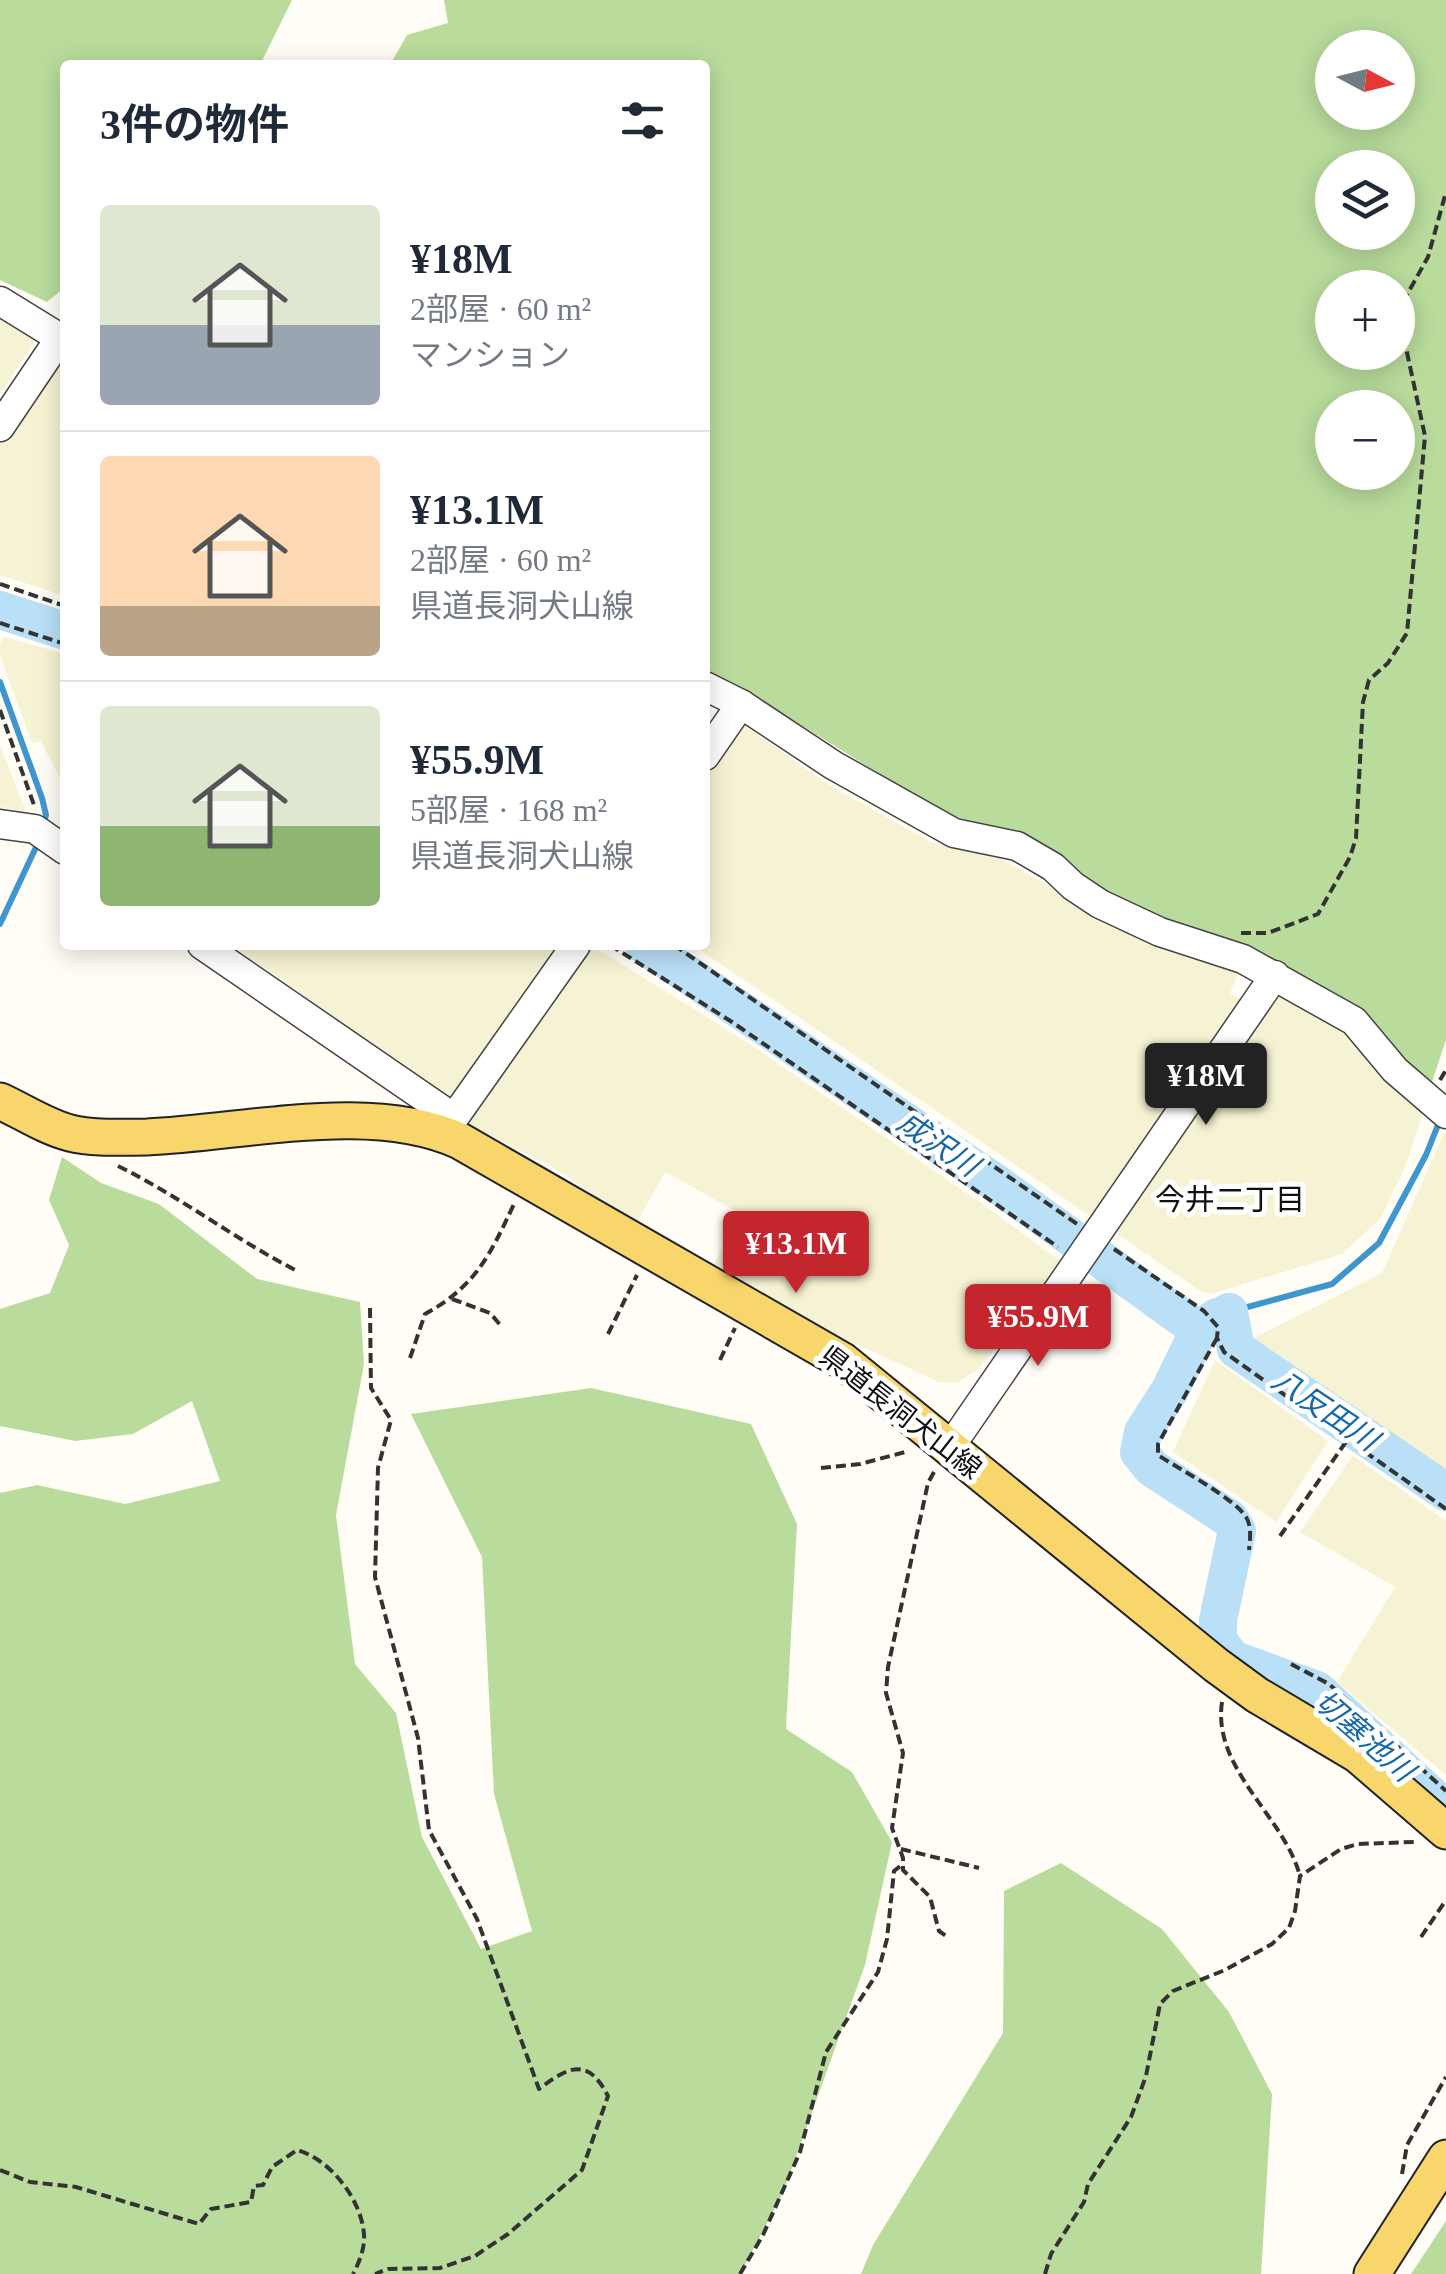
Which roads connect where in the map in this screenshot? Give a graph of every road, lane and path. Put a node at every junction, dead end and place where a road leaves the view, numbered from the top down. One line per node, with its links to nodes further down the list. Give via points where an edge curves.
1 (1446, 192): 16 (path, via 1428,257 1400,320 1424,436 1407,633 1369,680 1363,702 1356,838 1318,914 1268,933)
2 (0, 301): 3 (street)
3 (60, 337)
4 (60, 343): 5 (street)
5 (0, 427)
6 (0, 584): 7 (path)
7 (60, 604)
8 (0, 624): 9 (path)
9 (60, 642)
10 (710, 689): 11 (street)
11 (740, 704): 13 (street); 21 (street, via 954,833 1016,846 1100,904)
12 (0, 710): 15 (path)
13 (710, 749)
14 (0, 824): 15 (street)
15 (47, 838)
16 (1228, 932)
17 (209, 950): 24 (street)
18 (572, 950): 24 (street)
19 (618, 950): 28 (path)
20 (681, 950): 28 (path)
21 (1276, 975): 23 (street, via 1354,1021); 28 (street)
22 (0, 1101): 24 (main road, 県道長洞犬山線, via 78,1134 126,1137 363,1121)
23 (1437, 1108)
24 (449, 1126): 26 (main road, 県道長洞犬山線)
25 (109, 1161): 29 (path)
26 (526, 1177): 27 (main road, 県道長洞犬山線); 30 (path, via 495,1244)
27 (648, 1250): 31 (main road, 県道長洞犬山線); 34 (path)
28 (1086, 1250): 35 (path, via 1204,1311 1218,1327); 38 (street)
29 (299, 1272)
30 (452, 1299): 33 (path, via 490,1313); 36 (path, via 424,1314)
31 (746, 1305): 37 (path); 38 (main road, 県道長洞犬山線, via 844,1361)
32 (370, 1308): 60 (path, via 371,1388 391,1420 378,1468 376,1577 418,1738 429,1830 477,1919 539,2089 578,2068 598,2077 608,2096 582,2170 508,2234 440,2268)
33 (502, 1327)
34 (608, 1334)
35 (1217, 1338): 39 (path, via 1224,1352); 43 (path, via 1158,1444 1158,1456 1246,1518)
36 (410, 1358)
37 (720, 1360)
38 (942, 1440): 40 (path); 45 (main road, 県道長洞犬山線); 48 (path, via 888,1667 889,1712 903,1753 892,1828)
39 (1348, 1440): 41 (path); 42 (path)
40 (821, 1468)
41 (1446, 1508)
42 (1280, 1536)
43 (1248, 1550)
44 (1291, 1664): 46 (path, via 1329,1684)
45 (1227, 1673): 47 (main road, 県道長洞犬山線, via 1358,1755); 51 (path, via 1220,1719 1230,1757 1294,1855)
46 (1446, 1791)
47 (1438, 1832): 51 (path, via 1358,1844)
48 (900, 1849): 49 (path); 50 (path)
49 (903, 1864): 53 (path, via 930,1897); 61 (path, via 894,1871 878,1972 826,2052 800,2152)
50 (978, 1868)
51 (1300, 1876): 62 (path, via 1289,1928 1272,1944 1160,2004 1131,2117 1088,2184)
52 (1446, 1900): 54 (path)
53 (946, 1936)
54 (1421, 1937)
55 (1446, 2076): 58 (path, via 1407,2145)
56 (1446, 2158): 63 (main road)
57 (0, 2170): 59 (path, via 199,2224 211,2209 251,2202 254,2186 263,2185 272,2167 297,2150 314,2155 356,2207 364,2236)
58 (1399, 2188)
59 (353, 2274)
60 (375, 2274)
61 (740, 2274)
62 (1044, 2274)
63 (1372, 2274)

